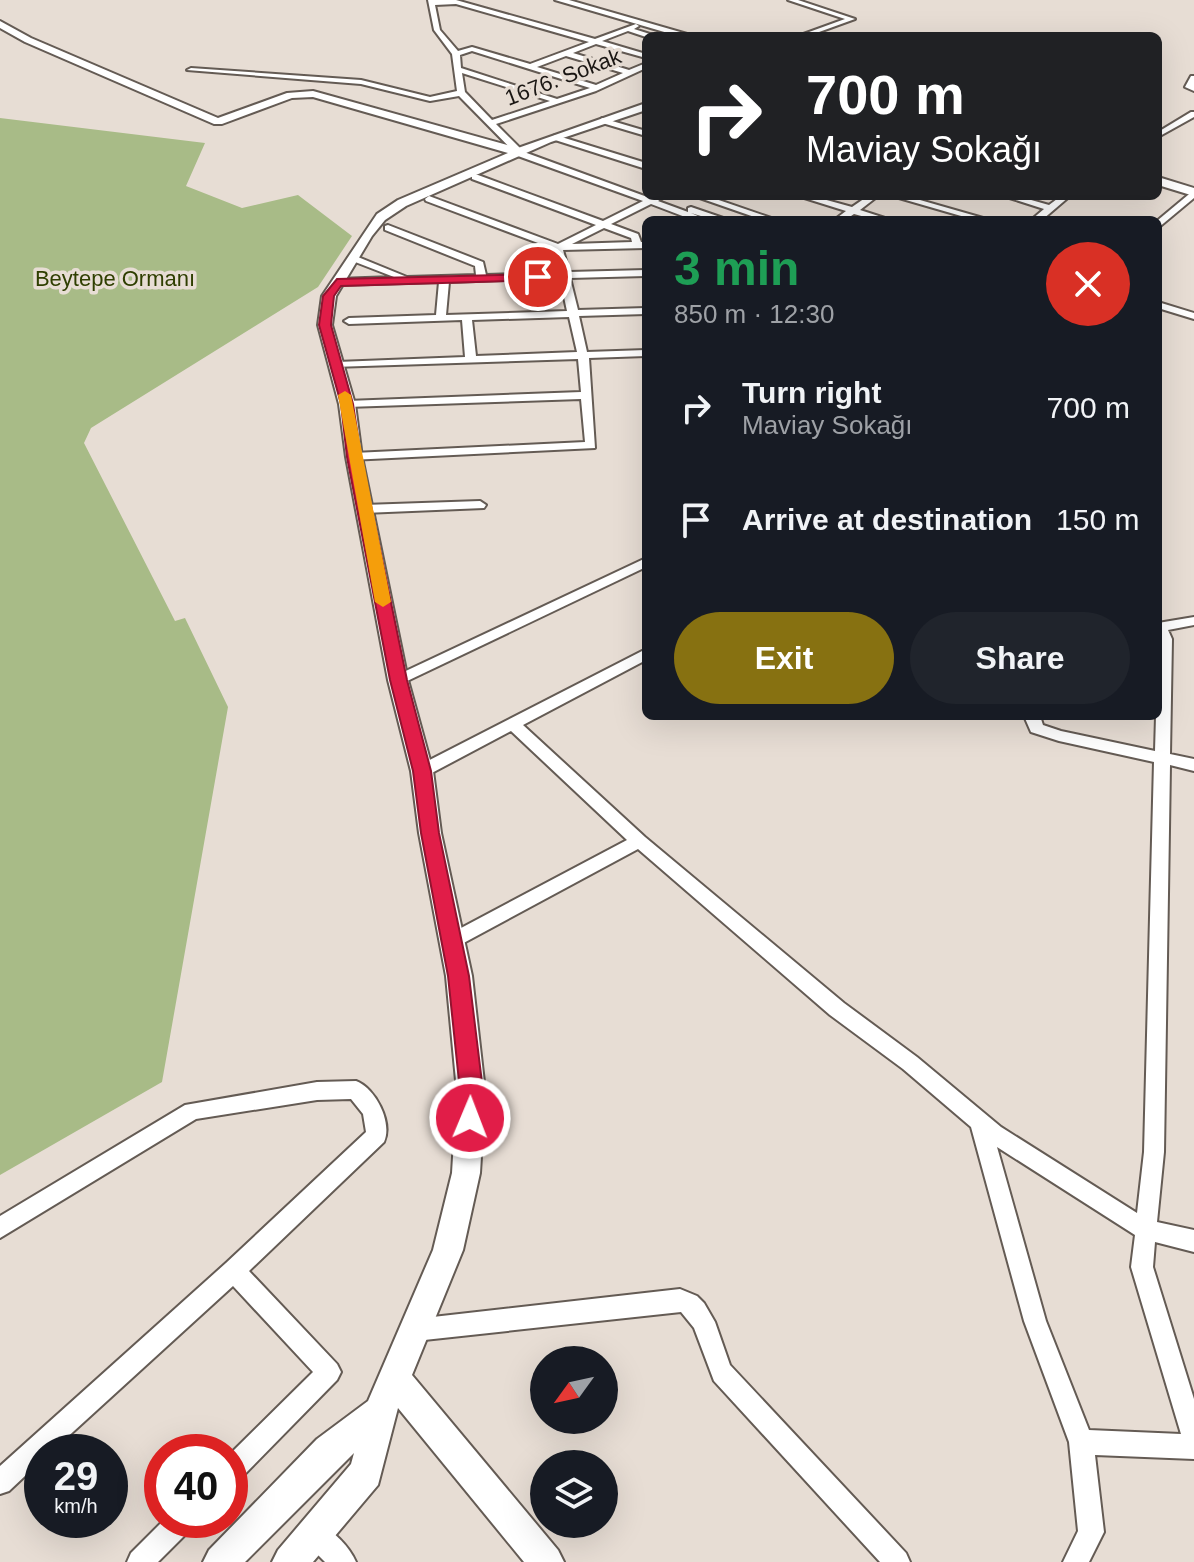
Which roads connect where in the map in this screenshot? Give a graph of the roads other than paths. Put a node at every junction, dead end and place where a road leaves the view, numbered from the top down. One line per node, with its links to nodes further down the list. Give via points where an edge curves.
1 (543, 0): 6 (street)
2 (560, 0): 9 (street)
3 (791, 0): 10 (street, via 852,19)
4 (431, 2): 11 (street, via 456,2); 13 (street, via 437,30)
5 (0, 24): 35 (street, via 218,122 291,95 313,94)
6 (631, 28): 7 (street); 8 (street); 11 (street)
7 (642, 32)
8 (650, 32)
9 (675, 32)
10 (813, 32)
11 (595, 42): 12 (street); 14 (street)
12 (565, 53): 15 (street); 19 (street)
13 (456, 54): 15 (street, via 472,49); 17 (street)
14 (642, 55)
15 (530, 67): 21 (street)
16 (642, 67): 19 (street, 1676. Sokak)
17 (458, 69): 23 (street); 24 (street)
18 (191, 70): 23 (street, via 348,81 430,99)
19 (628, 72): 21 (street, 1676. Sokak)
20 (1194, 78): 22 (street, via 1189,87)
21 (596, 87): 24 (street, 1676. Sokak)
22 (1194, 89)
23 (462, 94): 25 (street); 31 (street)
24 (555, 101): 28 (street, 1676. Sokak)
25 (489, 105)
26 (642, 107): 30 (street)
27 (502, 110): 28 (street)
28 (515, 114): 31 (street, 1676. Sokak)
29 (1194, 114): 33 (street)
30 (602, 120): 32 (street); 34 (street)
31 (492, 123): 35 (street)
32 (642, 133)
33 (1162, 133)
34 (555, 137): 35 (street); 36 (street)
35 (519, 152): 42 (street); 67 (street, via 402,203 381,217)
36 (642, 165)
37 (1162, 176): 40 (street)
38 (475, 177): 63 (street)
39 (1162, 182): 41 (street)
40 (1194, 185)
41 (1194, 192): 62 (street)
42 (642, 194)
43 (429, 199): 66 (street)
44 (654, 200): 63 (street)
45 (658, 200): 55 (street)
46 (659, 200): 56 (street)
47 (710, 200): 57 (street)
48 (816, 200): 54 (street)
49 (868, 200): 54 (street)
50 (911, 200): 60 (street)
51 (1022, 200): 53 (street)
52 (1061, 200): 53 (street)
53 (1051, 208): 61 (street)
54 (852, 210): 58 (street); 59 (street)
55 (693, 216)
56 (711, 216)
57 (760, 216)
58 (844, 216)
59 (872, 216)
60 (970, 216)
61 (1041, 216)
62 (1162, 221)
63 (605, 224): 65 (street, via 635,236); 66 (street)
64 (388, 228): 70 (street, via 480,264)
65 (641, 246): 66 (street)
66 (558, 247): 69 (street)
67 (353, 258): 72 (street); 73 (street)
68 (642, 273): 69 (street)
69 (567, 277): 70 (street); 76 (street)
70 (481, 279): 71 (street)
71 (444, 280): 72 (street); 79 (street)
72 (411, 281): 73 (street)
73 (337, 282): 84 (street, via 325,325)
74 (1162, 306): 77 (street)
75 (642, 311): 76 (street)
76 (574, 314): 78 (street); 82 (street)
77 (1194, 316)
78 (467, 317): 79 (street); 83 (street)
79 (441, 318): 80 (street)
80 (349, 321)
81 (642, 353): 82 (street)
82 (583, 356): 83 (street); 85 (street)
83 (471, 361): 84 (street)
84 (337, 365): 86 (street)
85 (585, 395): 86 (street); 87 (street, via 591,445)
86 (347, 404): 87 (street)
87 (354, 457): 89 (street)
88 (480, 505): 89 (street)
89 (364, 509): 95 (street)
90 (642, 564): 95 (street)
91 (1194, 621): 92 (street)
92 (1162, 626)
93 (1162, 634): 98 (street)
94 (642, 656): 97 (street)
95 (398, 680): 100 (street)
96 (1033, 720): 98 (street, via 1036,728 1059,736)
97 (514, 725): 100 (street); 101 (street)
98 (1162, 759): 99 (street); 105 (street, via 1154,1152)
99 (1194, 765)
100 (422, 771): 102 (street)
101 (639, 841): 102 (street); 103 (street)
102 (452, 941): 108 (street, via 471,1091 466,1173 448,1250)
103 (980, 1123): 105 (street); 112 (street, via 1035,1321)
104 (0, 1228): 107 (street, via 192,1111 356,1090 372,1110 377,1135)
105 (1144, 1229): 106 (street); 111 (street, via 1142,1267)
106 (1194, 1241)
107 (234, 1271): 114 (street, via 329,1372); 115 (street)
108 (415, 1330): 109 (street); 123 (street, via 680,1300 692,1303 702,1314 722,1373)
109 (394, 1379): 110 (street); 122 (street)
110 (380, 1413): 116 (street, via 366,1473); 119 (street, via 329,1451)
111 (1194, 1437)
112 (1081, 1442): 113 (street); 124 (street, via 1091,1532)
113 (1194, 1447)
114 (248, 1453)
115 (0, 1482)
116 (316, 1535): 120 (street); 121 (street)
117 (164, 1538): 118 (street)
118 (140, 1562)
119 (221, 1562)
120 (290, 1562)
121 (343, 1562)
122 (546, 1562)
123 (897, 1562)
124 (1076, 1562)

